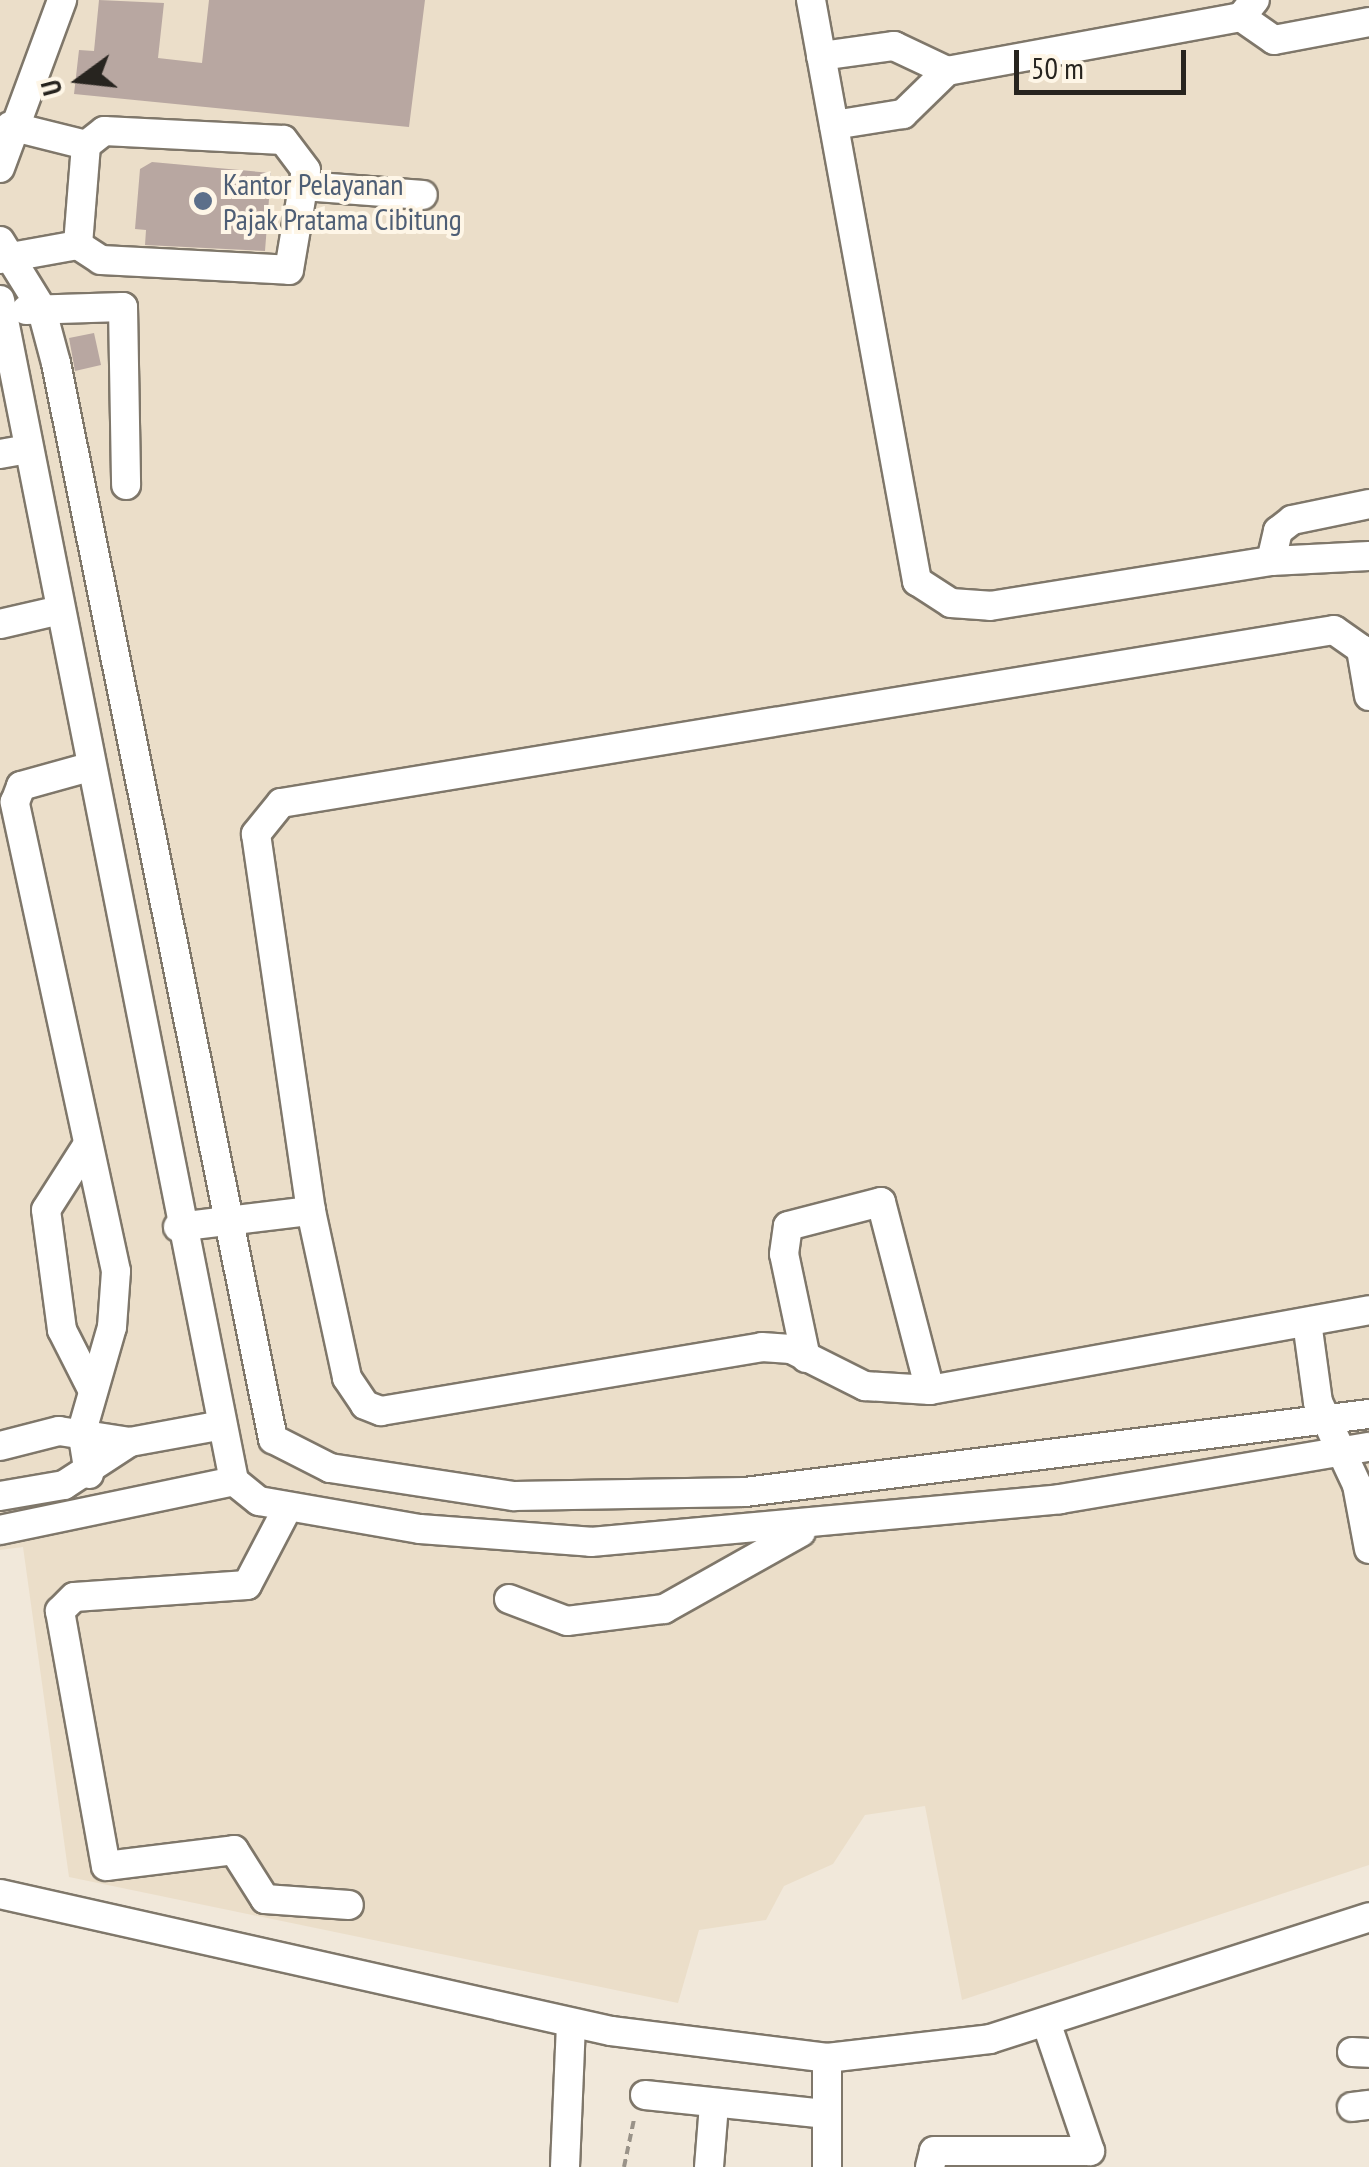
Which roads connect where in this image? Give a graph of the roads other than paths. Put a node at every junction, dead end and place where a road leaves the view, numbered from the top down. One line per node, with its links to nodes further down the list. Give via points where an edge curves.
1 (62, 0): 8 (street)
2 (812, 0): 5 (street)
3 (1248, 8): 4 (street, via 1274,40); 6 (street)
4 (1369, 22)
5 (821, 56): 6 (street, via 894,46); 7 (street)
6 (947, 71): 7 (street, via 904,114)
7 (834, 125): 21 (street, via 917,581 951,602 990,606)
8 (10, 126): 9 (street); 10 (street)
9 (86, 145): 11 (street, via 104,131 283,140 306,170); 13 (street)
10 (0, 168)
11 (304, 186): 12 (street); 13 (street, via 297,262 277,274 101,260)
12 (422, 195)
13 (78, 245): 14 (street)
14 (3, 252): 15 (street)
15 (41, 306): 16 (street); 18 (street, via 124,307); 25 (street)
16 (3, 308): 17 (street)
17 (13, 451): 22 (street)
18 (126, 485)
19 (1369, 504): 21 (street, via 1292,520 1278,531)
20 (1369, 556): 21 (street)
21 (1271, 561)
22 (56, 611): 23 (street); 26 (street)
23 (0, 624)
24 (1369, 696): 29 (street, via 1361,649 1334,630 271,806 256,834)
25 (129, 718): 26 (street); 30 (street)
26 (81, 728): 27 (street)
27 (89, 767): 28 (street, via 21,786 16,802); 31 (street)
28 (88, 1144): 36 (street, via 116,1270); 36 (street, via 46,1210 62,1330)
29 (311, 1211): 30 (street); 34 (street, via 346,1378 353,1394 381,1412 762,1347)
30 (230, 1220): 31 (street); 46 (street, via 264,1416 272,1439 297,1453 330,1468 514,1496)
31 (178, 1228): 39 (street)
32 (1369, 1310): 33 (street)
33 (1306, 1322): 35 (street); 38 (street)
34 (806, 1358): 35 (street, via 865,1386); 35 (street, via 784,1254 788,1226 881,1202)
35 (930, 1390)
36 (93, 1391): 40 (street)
37 (1369, 1414): 38 (street)
38 (1325, 1422): 43 (street); 46 (street)
39 (217, 1426): 41 (street); 45 (street)
40 (82, 1431): 41 (street); 42 (street); 44 (street)
41 (130, 1442): 44 (street)
42 (0, 1446)
43 (1356, 1449): 49 (street, via 1060,1499); 51 (street)
44 (88, 1474): 47 (street)
45 (234, 1482): 48 (street, via 258,1501); 50 (street)
46 (803, 1489): 49 (street)
47 (0, 1496)
48 (288, 1506): 49 (street, via 420,1530 592,1542); 54 (street, via 247,1584 74,1596 60,1611 106,1866 234,1850 265,1899)
49 (813, 1526): 52 (street, via 664,1608 567,1621)
50 (0, 1530)
51 (1369, 1549)
52 (509, 1598)
53 (0, 1894): 57 (street)
54 (349, 1905)
55 (1369, 1917): 56 (street)
56 (1046, 2022): 58 (street, via 954,2045); 65 (street, via 1090,2152 934,2151)
57 (571, 2023): 58 (street); 62 (street)
58 (827, 2058): 61 (street)
59 (645, 2095): 60 (street)
60 (714, 2104): 61 (street); 63 (street)
61 (827, 2114): 64 (street)
62 (565, 2167)
63 (709, 2167)
64 (828, 2167)
65 (930, 2167)

